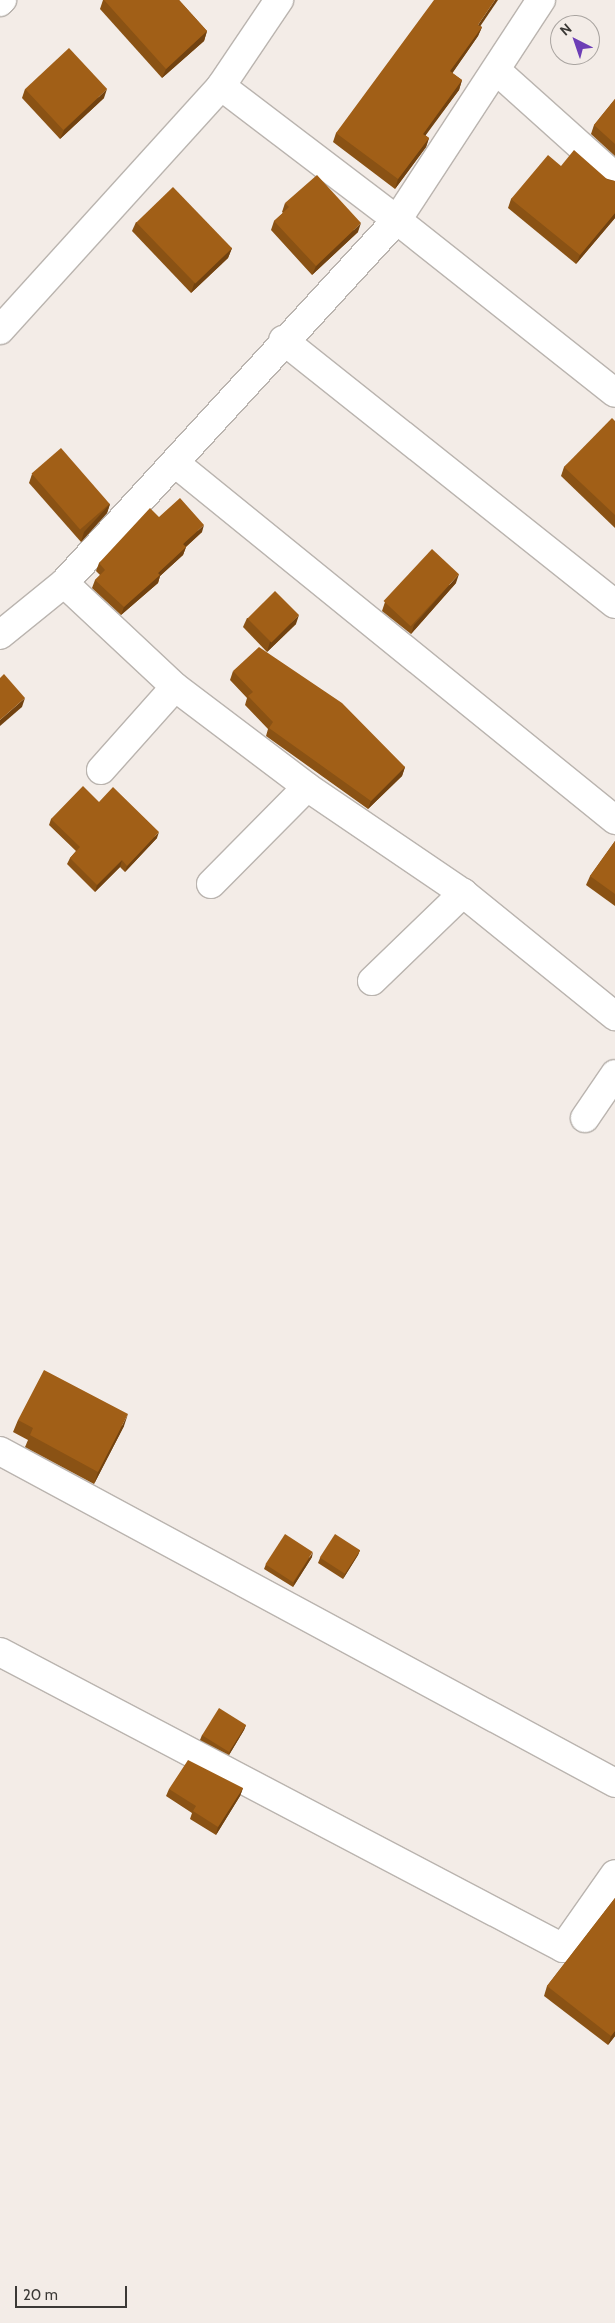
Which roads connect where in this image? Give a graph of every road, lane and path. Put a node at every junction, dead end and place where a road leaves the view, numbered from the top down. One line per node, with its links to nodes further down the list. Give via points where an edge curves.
1 (279, 0): 4 (street)
2 (541, 0): 3 (street)
3 (497, 72): 5 (street); 6 (street)
4 (221, 86): 6 (street); 7 (street)
5 (615, 177)
6 (397, 220): 8 (street); 9 (street)
7 (0, 330)
8 (283, 340): 10 (street); 12 (street)
9 (615, 393)
10 (175, 463): 11 (street); 17 (street)
11 (64, 583): 13 (street); 14 (street)
12 (615, 604)
13 (0, 635)
14 (175, 687): 15 (street); 16 (street)
15 (101, 770)
16 (307, 787): 18 (street); 19 (street)
17 (615, 820)
18 (211, 884)
19 (463, 893): 20 (street); 21 (street)
20 (372, 981)
21 (615, 1016)
22 (615, 1074): 23 (street)
23 (585, 1118)
24 (0, 1451): 26 (street)
25 (0, 1652): 27 (street, via 563,1948)
26 (615, 1783)
27 (615, 1874)

